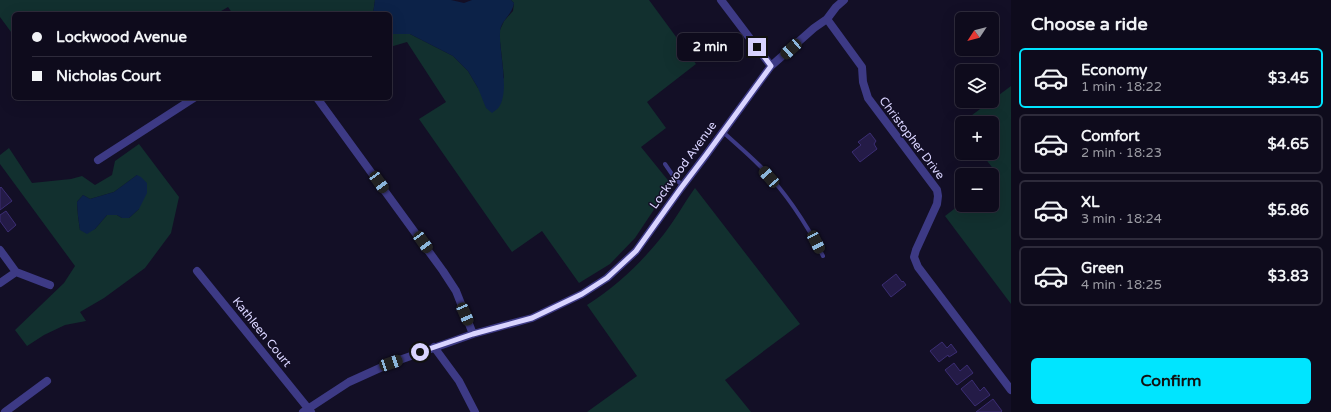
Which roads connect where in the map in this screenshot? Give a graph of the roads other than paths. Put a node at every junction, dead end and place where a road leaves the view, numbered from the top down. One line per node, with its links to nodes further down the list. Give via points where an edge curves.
1 (721, 0): 4 (street)
2 (844, 0): 3 (street, Lockwood Avenue)
3 (827, 19): 4 (street, Lockwood Avenue); 20 (street, Christopher Drive, via 861,63 868,98 937,190 937,204 914,257 918,267)
4 (771, 66): 7 (street, Lockwood Avenue)
5 (191, 100): 8 (street)
6 (318, 100): 17 (street, via 443,271 456,291)
7 (722, 132): 10 (street, Lockwood Avenue); 12 (lane, via 759,165 790,200)
8 (98, 160)
9 (665, 164): 10 (lane, via 676,180)
10 (683, 185): 17 (street, Lockwood Avenue, via 636,251 607,278 582,294 532,318)
11 (0, 250): 14 (street)
12 (823, 256)
13 (197, 271): 22 (street, Kathleen Court)
14 (16, 272): 15 (street); 16 (street)
15 (0, 283)
16 (50, 285)
17 (473, 334): 18 (street, Lockwood Avenue)
18 (434, 348): 22 (street, Lockwood Avenue, via 391,363 349,382); 23 (street, via 459,380)
19 (47, 381): 21 (street)
20 (1011, 390)
21 (10, 411)
22 (307, 411)
23 (475, 412)

